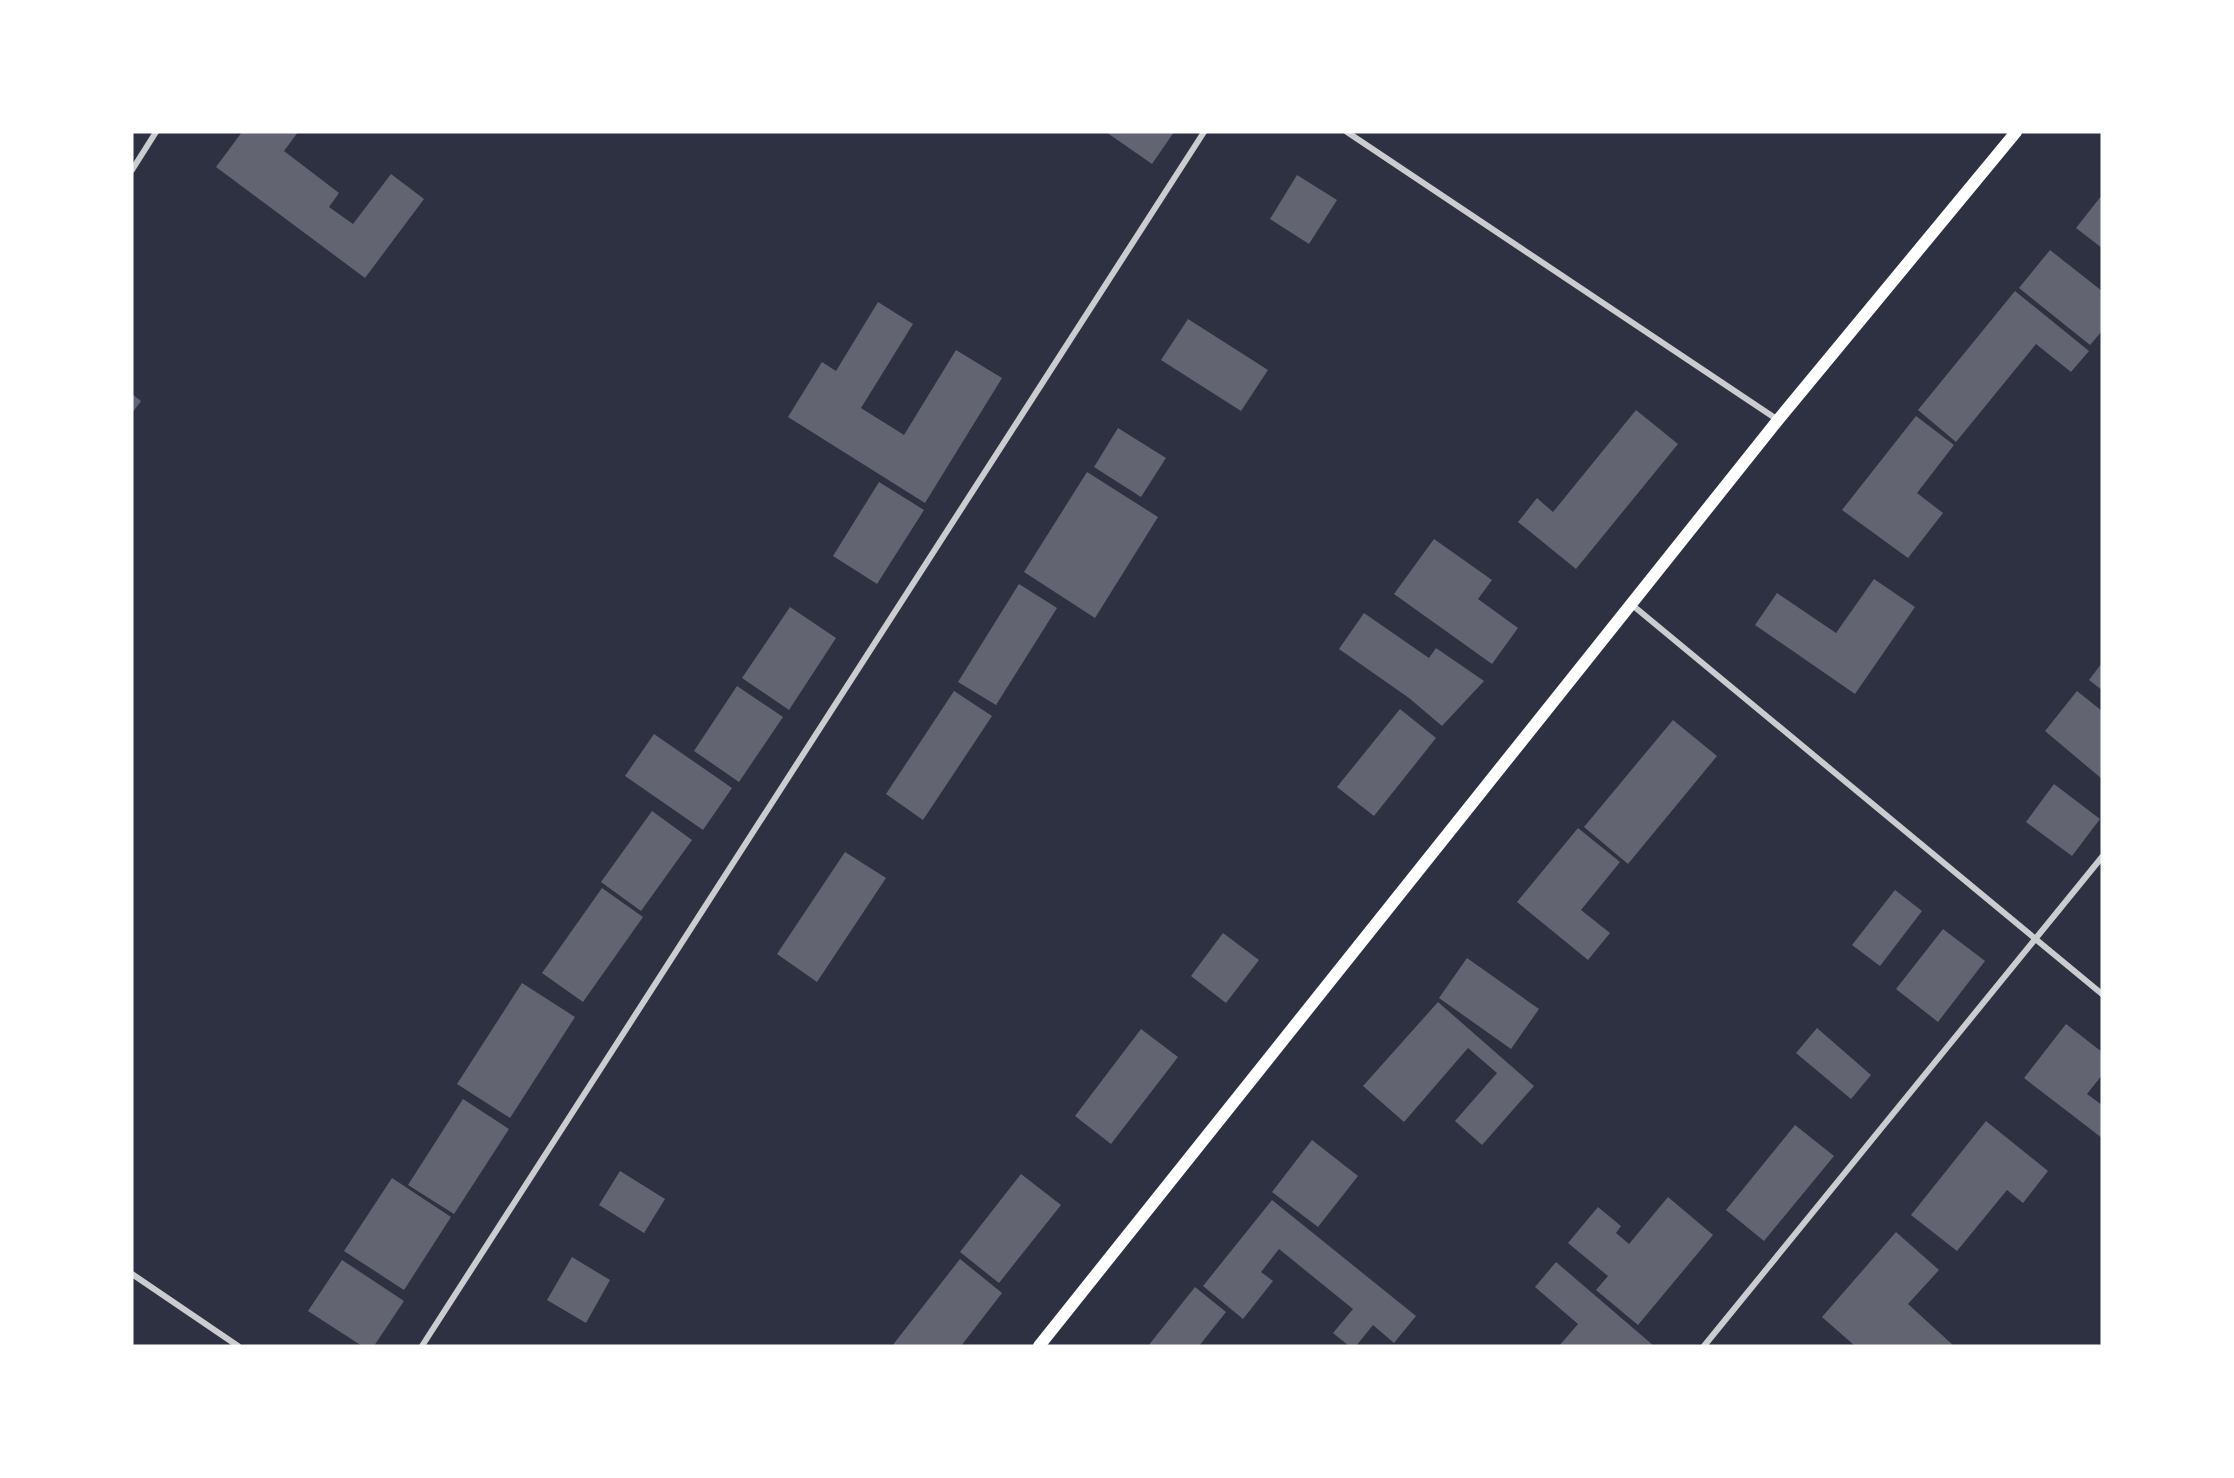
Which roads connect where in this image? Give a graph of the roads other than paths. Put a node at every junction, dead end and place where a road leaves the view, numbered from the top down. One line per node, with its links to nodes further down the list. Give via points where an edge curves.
1 (156, 132): 5 (street)
2 (1204, 132): 13 (street)
3 (1347, 132): 6 (street)
4 (2016, 132): 6 (main road)
5 (132, 170)
6 (1778, 420): 7 (main road)
7 (1631, 604): 9 (street); 14 (main road)
8 (2102, 857): 9 (street)
9 (2035, 939): 10 (street); 15 (street)
10 (2102, 994)
11 (132, 1274): 12 (street)
12 (238, 1346)
13 (422, 1346)
14 (1039, 1346)
15 (1704, 1346)

